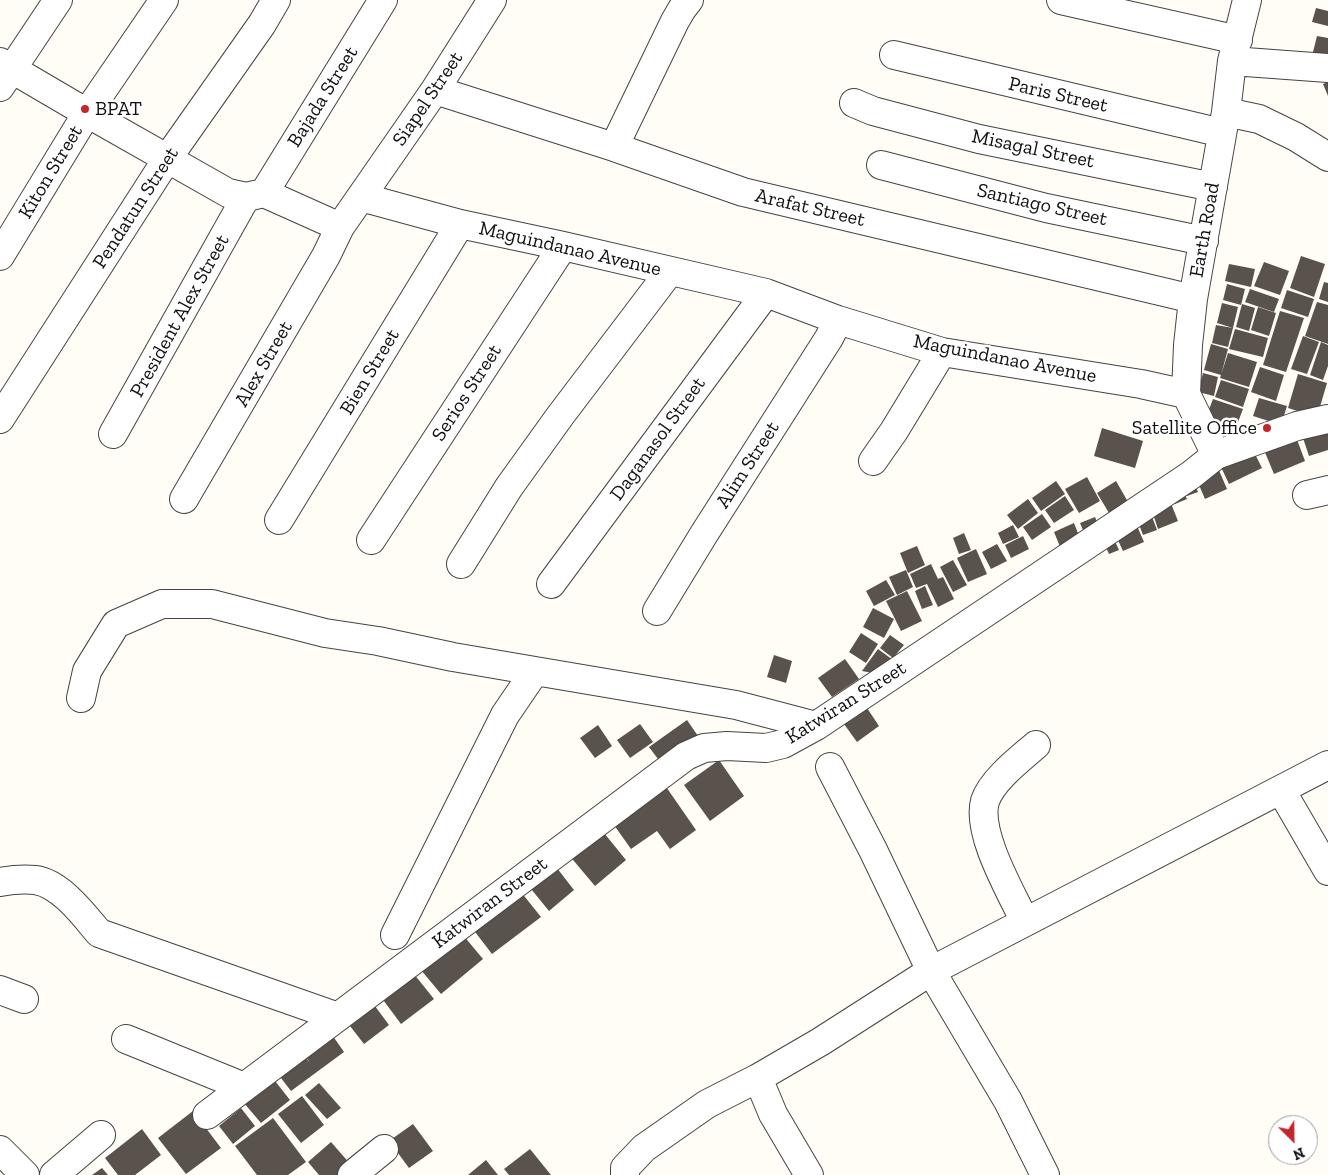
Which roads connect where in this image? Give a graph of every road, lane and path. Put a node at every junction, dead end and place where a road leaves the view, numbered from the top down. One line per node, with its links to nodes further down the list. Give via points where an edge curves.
1 (58, 0): 12 (street)
2 (164, 0): 15 (street, Kiton Street)
3 (276, 0): 19 (street, Pendatun Street)
4 (383, 0): 22 (street, Bajada Street)
5 (492, 0): 13 (street, Siapel Street)
6 (689, 0): 17 (street, via 682,8)
7 (1061, 0): 9 (street)
8 (1246, 0): 9 (street, Earth Road)
9 (1235, 51): 11 (street); 16 (street, Earth Road)
10 (894, 56): 16 (street, Paris Street)
11 (1328, 68)
12 (4, 73): 15 (street)
13 (435, 90): 17 (street, Arafat Street); 23 (street, Siapel Street)
14 (854, 103): 21 (street, Misagal Street, via 979,139)
15 (87, 114): 19 (street); 28 (street, Kiton Street)
16 (1224, 123): 18 (street, Paris Street, via 1259,119); 21 (street, Earth Road)
17 (614, 147): 31 (street, Arafat Street, via 743,192)
18 (1328, 157)
19 (167, 159): 22 (street, via 228,193); 35 (street, Pendatun Street)
20 (881, 165): 26 (street, Santiago Street, via 1046,208)
21 (1213, 187): 26 (street, Earth Road)
22 (255, 195): 25 (street); 37 (street, President Alex Street)
23 (361, 197): 24 (street, Maguindanao Avenue); 25 (street)
24 (460, 224): 27 (street, Maguindanao Avenue); 41 (street, Bien Street)
25 (340, 226): 40 (street, Alex Street, via 326,256)
26 (1204, 242): 31 (street, Earth Road)
27 (563, 246): 29 (street, Maguindanao Avenue); 42 (street, Serios Street)
28 (0, 256)
29 (670, 271): 30 (street, Maguindanao Avenue); 43 (street, via 560,416)
30 (766, 293): 32 (street, Maguindanao Avenue); 44 (street, Daganasol Street)
31 (1193, 299): 34 (street, Earth Road)
32 (838, 320): 33 (street, Maguindanao Avenue); 45 (street, Alim Street)
33 (942, 352): 34 (street, Maguindanao Avenue); 39 (street)
34 (1186, 394): 38 (street, Earth Road)
35 (0, 419)
36 (1328, 419): 38 (street, Katwiran Street, via 1297,426)
37 (113, 434)
38 (1216, 455): 48 (street, Katwiran Street, via 1191,475)
39 (873, 461)
40 (184, 499)
41 (279, 520)
42 (371, 540)
43 (461, 564)
44 (551, 584)
45 (657, 611)
46 (535, 671): 47 (street, via 325,633 212,604 162,604 116,624 87,671); 48 (street, via 736,705); 56 (street, via 505,715)
47 (81, 698)
48 (816, 726): 58 (street, Katwiran Street, via 783,744 766,748 704,748 686,756)
49 (1036, 745): 55 (street, via 1000,777 986,800 983,818 988,842)
50 (1328, 765): 52 (street)
51 (830, 767): 57 (street)
52 (1282, 790): 53 (street); 55 (street)
53 (1328, 871)
54 (0, 882): 58 (street, via 36,880 56,888 99,933)
55 (1025, 922): 57 (street)
56 (395, 935)
57 (931, 971): 60 (street); 71 (street, via 1008,1101)
58 (338, 1017): 61 (street, Katwiran Street)
59 (126, 1039): 61 (street)
60 (758, 1078): 69 (street, via 707,1104 644,1148 626,1168); 70 (street, via 773,1114)
61 (244, 1087): 62 (street, Katwiran Street)
62 (207, 1115)
63 (101, 1135): 67 (street)
64 (384, 1149): 68 (street)
65 (0, 1150): 66 (street)
66 (25, 1175)
67 (54, 1175)
68 (352, 1175)
69 (625, 1175)
70 (809, 1175)
71 (1045, 1175)

